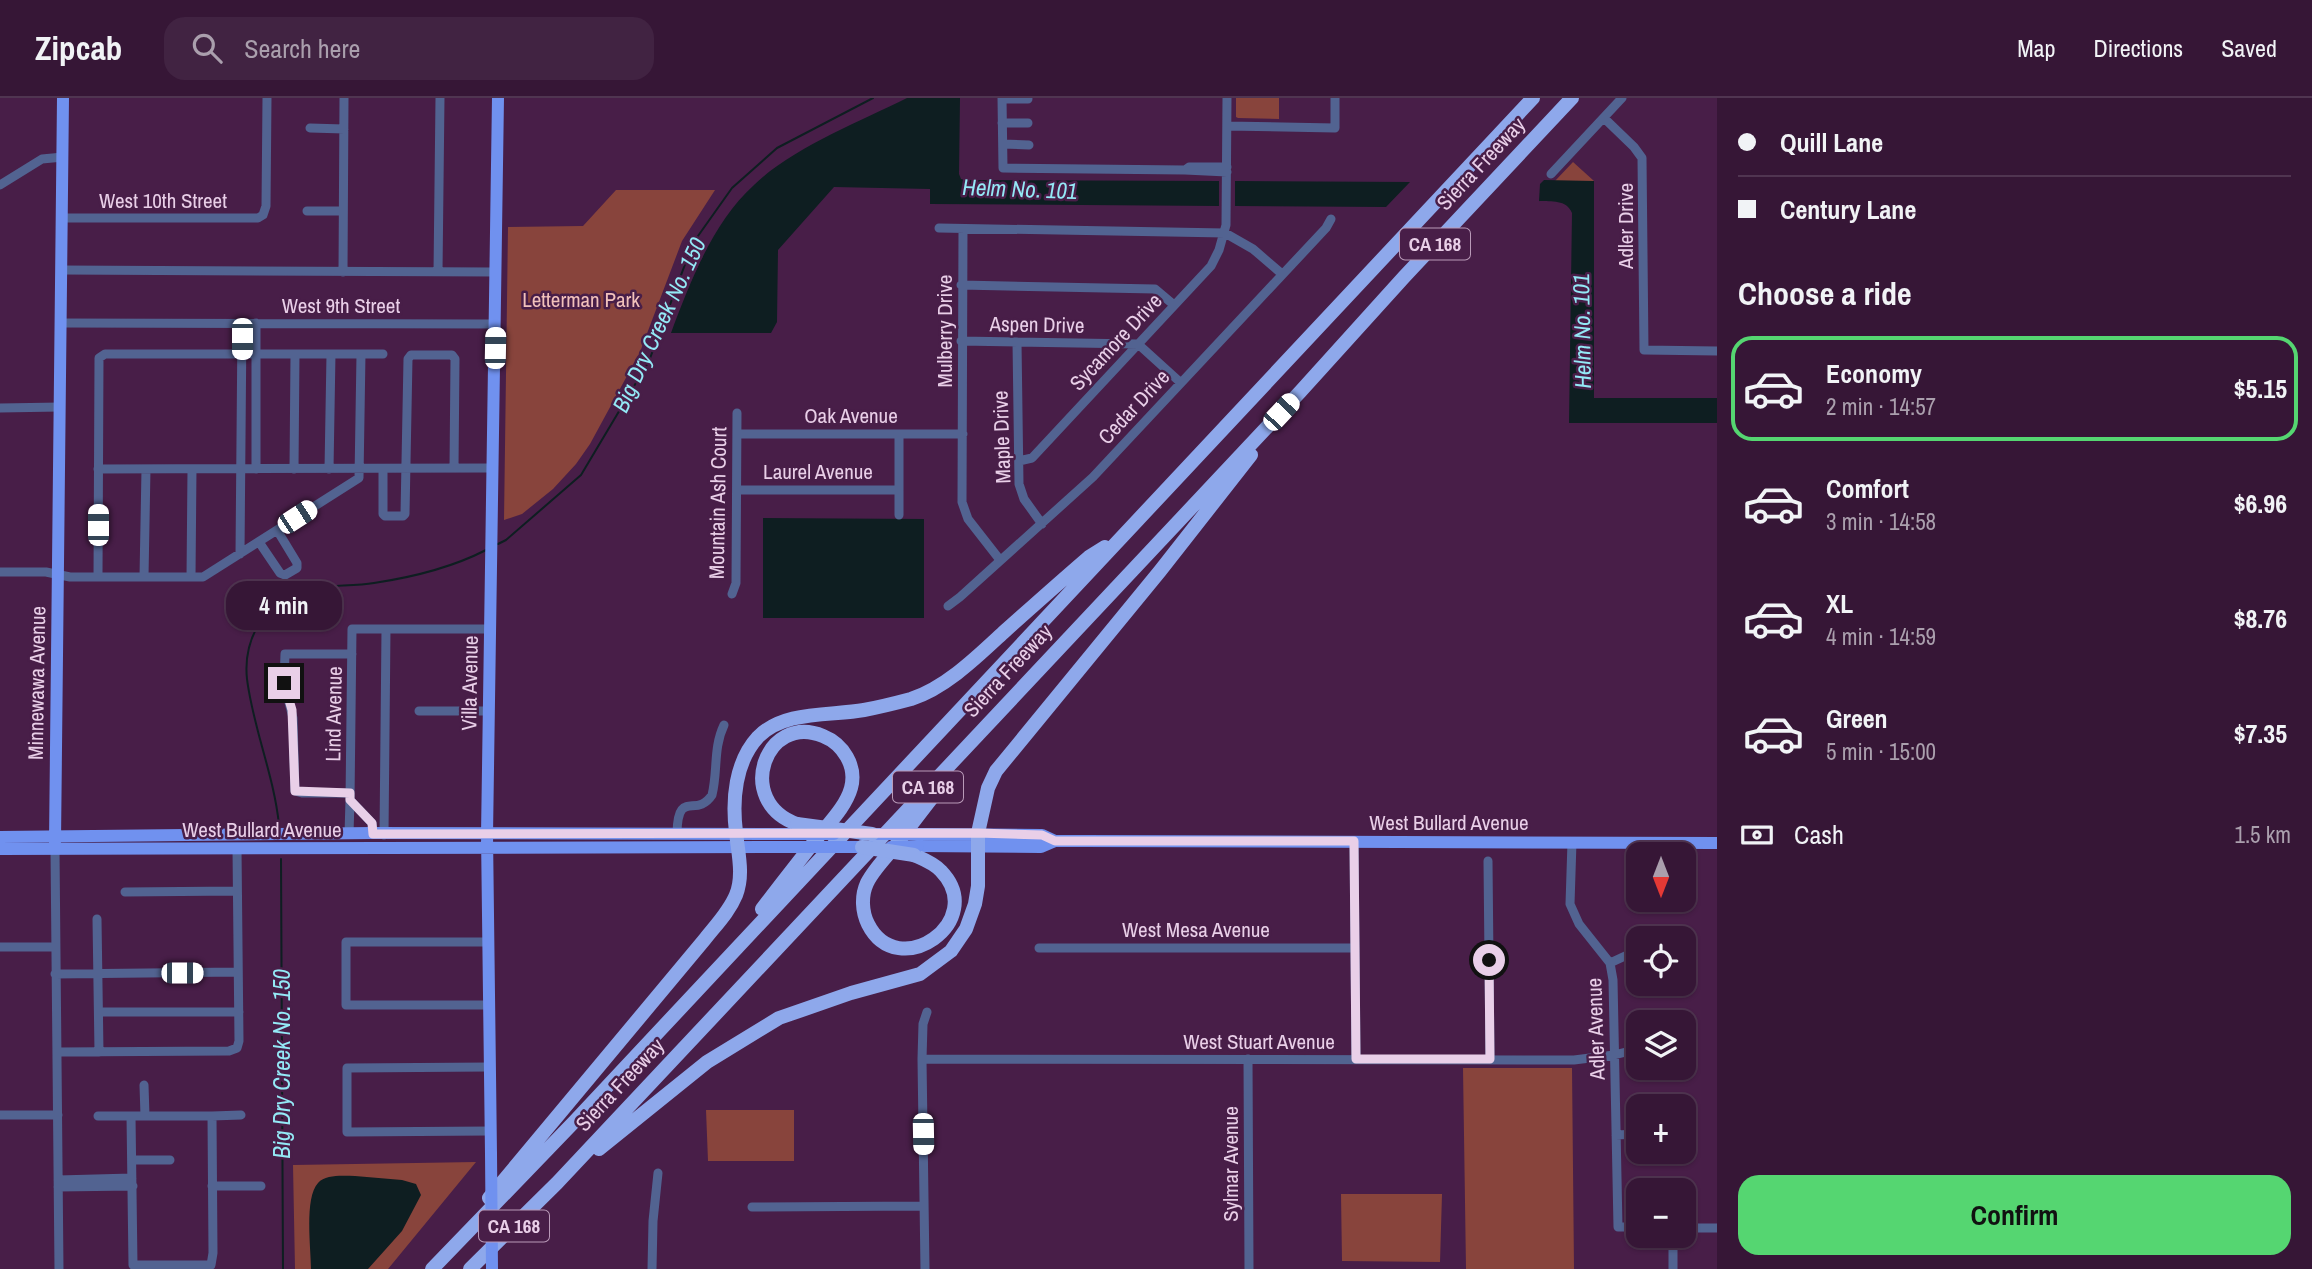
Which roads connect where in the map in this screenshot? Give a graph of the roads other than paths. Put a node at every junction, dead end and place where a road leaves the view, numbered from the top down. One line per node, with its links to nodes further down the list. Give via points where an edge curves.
1 (63, 98): 21 (main road, Minnewawa Avenue)
2 (267, 98): 27 (street, West 10th Street, via 263,215 253,219)
3 (344, 98): 18 (street)
4 (440, 98): 34 (street)
5 (498, 98): 35 (main road, Villa Avenue)
6 (1227, 98): 16 (street)
7 (1335, 98): 16 (street, via 1335,128)
8 (1533, 98): 79 (highway, Sierra Freeway / CA 168)
9 (1572, 98): 54 (highway, Sierra Freeway / CA 168)
10 (1622, 98): 13 (street)
11 (1002, 99): 12 (street); 14 (street)
12 (1028, 99)
13 (1604, 118): 23 (street); 46 (street, Adler Drive, via 1642,158 1644,350)
14 (1003, 123): 15 (street); 19 (street)
15 (1028, 123)
16 (1227, 126): 22 (street)
17 (310, 128): 18 (street)
18 (344, 129): 26 (street)
19 (1003, 144): 20 (street); 22 (street, via 1003,168)
20 (1030, 145)
21 (63, 157): 24 (street, via 42,159); 27 (main road, Minnewawa Avenue)
22 (1227, 170): 31 (street)
23 (1551, 174)
24 (0, 185)
25 (307, 211): 26 (street)
26 (343, 211): 33 (street)
27 (62, 218): 32 (main road, Minnewawa Avenue)
28 (1331, 219): 36 (street, Cedar Drive)
29 (939, 228): 30 (street)
30 (963, 229): 31 (street); 37 (street, Mulberry Drive)
31 (1225, 233): 36 (street); 38 (street, Sycamore Drive, via 1211,266)
32 (61, 270): 33 (street); 39 (main road, Minnewawa Avenue)
33 (343, 272): 34 (street)
34 (438, 272): 35 (street)
35 (495, 272): 42 (main road, Villa Avenue)
36 (1282, 274): 53 (street, Cedar Drive)
37 (961, 285): 38 (street, via 1155,289); 43 (street, Mulberry Drive)
38 (1174, 305): 45 (street, Sycamore Drive)
39 (61, 323): 40 (street, West 9th Street); 55 (main road, Minnewawa Avenue)
40 (242, 323): 41 (street, West 9th Street); 51 (street)
41 (256, 323): 42 (street, West 9th Street); 52 (street)
42 (495, 324): 63 (main road, Villa Avenue)
43 (961, 341): 44 (street, Aspen Drive); 60 (street, Mulberry Drive)
44 (1017, 342): 45 (street, Aspen Drive); 61 (street, Maple Drive)
45 (1138, 345): 53 (street); 61 (street, Sycamore Drive, via 1032,458)
46 (1717, 351)
47 (295, 354): 48 (street); 52 (street); 69 (street)
48 (331, 354): 49 (street); 70 (street)
49 (360, 354): 50 (street); 71 (street)
50 (383, 354)
51 (242, 355): 52 (street); 64 (street, via 105,354 99,358); 67 (street)
52 (256, 355): 68 (street)
53 (1181, 383): 77 (street, Cedar Drive)
54 (1300, 392): 93 (highway, Sierra Freeway / CA 168); 108 (highway, via 996,771)
55 (60, 407): 56 (street); 84 (main road, Minnewawa Avenue)
56 (0, 408)
57 (737, 413): 58 (street, Mountain Ash Court)
58 (738, 434): 59 (street, Oak Avenue); 74 (street, Mountain Ash Court)
59 (899, 434): 60 (street, Oak Avenue); 75 (street)
60 (964, 434): 82 (street, Mulberry Drive, via 962,502 968,519)
61 (1018, 461): 77 (street, Maple Drive, via 1018,484)
62 (454, 468): 63 (street); 73 (street); 73 (street, via 455,359 452,355 411,355)
63 (493, 468): 91 (main road, Villa Avenue)
64 (98, 469): 65 (street); 85 (street)
65 (146, 469): 66 (street); 86 (street)
66 (192, 469): 67 (street); 87 (street)
67 (241, 469): 68 (street); 81 (street)
68 (256, 469): 69 (street)
69 (294, 469): 70 (street)
70 (330, 469): 71 (street)
71 (359, 469): 72 (street); 78 (street, via 359,478)
72 (383, 469): 73 (street); 73 (street, via 383,513 403,516)
73 (406, 469)
74 (737, 490): 75 (street, Laurel Avenue); 88 (street, Mountain Ash Court)
75 (899, 490): 76 (street)
76 (899, 515)
77 (1042, 524): 82 (street, Cedar Drive)
78 (277, 530): 80 (street); 80 (street, via 297,568 280,573)
79 (1119, 540): 107 (highway, via 1089,556 959,672 914,698 785,721 761,734 747,751 736,786); 134 (highway, Sierra Freeway / CA 168)
80 (259, 542): 81 (street)
81 (240, 554): 87 (street, via 203,578)
82 (1000, 560): 89 (street, Cedar Drive)
83 (0, 572): 84 (street)
84 (58, 575): 85 (street); 105 (main road, Minnewawa Avenue)
85 (98, 577): 86 (street)
86 (144, 577): 87 (street)
87 (191, 578)
88 (732, 594)
89 (948, 606)
90 (386, 629): 91 (street); 92 (street, Lind Avenue, via 352,629); 101 (street)
91 (490, 629): 95 (main road, Villa Avenue)
92 (352, 654): 97 (street, Lind Avenue); 97 (street, via 285,654 284,683 292,710 295,791)
93 (1002, 707): 119 (highway, via 867,883 863,905 867,923 885,942 903,948 922,946 939,936 953,910 947,879); 164 (highway, Sierra Freeway / CA 168)
94 (419, 711): 95 (street)
95 (489, 711): 109 (main road, Villa Avenue)
96 (724, 725): 99 (street, via 717,744 712,795 702,804 680,809)
97 (350, 796): 100 (street, Lind Avenue); 101 (street)
98 (795, 829): 102 (highway, bridge); 107 (main road, West Bullard Avenue); 134 (highway, via 768,801 762,768 782,740 799,733 816,734 845,753 851,789)
99 (677, 833): 107 (main road, West Bullard Avenue); 109 (main road, West Bullard Avenue); 113 (main road, via 671,839)
100 (349, 834): 101 (main road, West Bullard Avenue); 104 (main road, West Bullard Avenue)
101 (379, 834): 109 (main road, West Bullard Avenue)
102 (872, 834): 108 (main road, West Bullard Avenue, bridge)
103 (166, 835): 104 (main road, West Bullard Avenue); 105 (main road, West Bullard Avenue); 116 (main road, via 157,843)
104 (306, 835): 117 (main road, via 244,842)
105 (55, 836): 106 (main road, West Bullard Avenue); 118 (main road, Minnewawa Avenue)
106 (0, 837)
107 (738, 840): 113 (main road, West Bullard Avenue); 114 (main road, West Bullard Avenue, bridge, via 783,847); 174 (highway, via 739,881 725,915)
108 (978, 840): 110 (main road, West Bullard Avenue, via 1041,848 1055,841); 119 (main road, West Bullard Avenue); 164 (highway, via 978,886 972,916 959,941 940,961 911,977 779,1018 707,1062)
109 (487, 841): 113 (main road, West Bullard Avenue); 117 (main road, West Bullard Avenue); 124 (main road, Villa Avenue)
110 (1354, 841): 111 (main road, West Bullard Avenue); 128 (street)
111 (1572, 842): 112 (main road, West Bullard Avenue); 130 (street, Adler Avenue, via 1570,904 1578,924)
112 (1717, 843)
113 (608, 847)
114 (862, 847): 119 (highway, bridge)
115 (0, 849): 118 (main road, West Bullard Avenue)
116 (102, 849): 117 (main road, West Bullard Avenue); 118 (main road, West Bullard Avenue)
117 (237, 849): 121 (street)
118 (55, 850): 126 (street, Minnewawa Avenue)
119 (916, 850)
120 (1488, 861): 146 (street)
121 (237, 891): 122 (street); 131 (street)
122 (125, 892)
123 (97, 919): 132 (street)
124 (488, 942): 135 (main road, Villa Avenue); 135 (street, via 346,942 346,1005)
125 (0, 947): 126 (street)
126 (55, 947): 133 (street, Minnewawa Avenue)
127 (1039, 948): 128 (street, West Mesa Avenue)
128 (1353, 948): 145 (street)
129 (1626, 956): 130 (street)
130 (1610, 963): 142 (street, Adler Avenue)
131 (238, 972): 132 (street); 137 (street)
132 (98, 973): 133 (street); 136 (street)
133 (55, 974): 139 (street, Minnewawa Avenue)
134 (707, 979): 174 (highway, Sierra Freeway / CA 168)
135 (489, 1005): 147 (main road, Villa Avenue)
136 (99, 1012): 137 (street); 140 (street)
137 (239, 1012): 140 (street, via 239,1041 237,1048 229,1051)
138 (928, 1012): 143 (street)
139 (57, 1052): 140 (street); 150 (street, Minnewawa Avenue)
140 (99, 1052)
141 (1626, 1052): 142 (street, West Stuart Avenue)
142 (1614, 1055): 146 (street, West Stuart Avenue, via 1574,1060); 157 (street, Adler Avenue)
143 (922, 1059): 144 (street, West Stuart Avenue); 167 (street)
144 (1248, 1059): 145 (street, West Stuart Avenue); 179 (street, Sylmar Avenue)
145 (1356, 1059): 146 (street, West Stuart Avenue)
146 (1490, 1059)
147 (489, 1067): 156 (main road, Villa Avenue); 156 (street, via 346,1068 347,1132)
148 (144, 1085): 154 (street)
149 (0, 1115): 150 (street)
150 (58, 1115): 163 (street, Minnewawa Avenue)
151 (241, 1115): 155 (street)
152 (98, 1116): 153 (street)
153 (131, 1116): 154 (street); 159 (street)
154 (145, 1116): 155 (street)
155 (212, 1116): 165 (street)
156 (490, 1131): 176 (main road, Villa Avenue, bridge)
157 (1616, 1135): 158 (street); 169 (street, Adler Avenue, via 1618,1227)
158 (1626, 1135)
159 (132, 1160): 160 (street); 162 (street)
160 (170, 1160)
161 (658, 1173): 177 (street)
162 (132, 1182): 163 (street); 165 (street, via 133,1265 211,1265)
163 (58, 1183): 173 (street, Minnewawa Avenue)
164 (557, 1183): 175 (highway, Sierra Freeway / CA 168)
165 (212, 1186): 166 (street)
166 (261, 1186)
167 (924, 1206): 168 (street); 178 (street)
168 (752, 1207)
169 (1626, 1227)
170 (1696, 1228): 171 (street)
171 (1717, 1228)
172 (1673, 1248): 180 (street)
173 (59, 1269)
174 (431, 1269)
175 (470, 1269)
176 (492, 1269)
177 (652, 1269)
178 (925, 1269)
179 (1249, 1269)
180 (1673, 1269)

